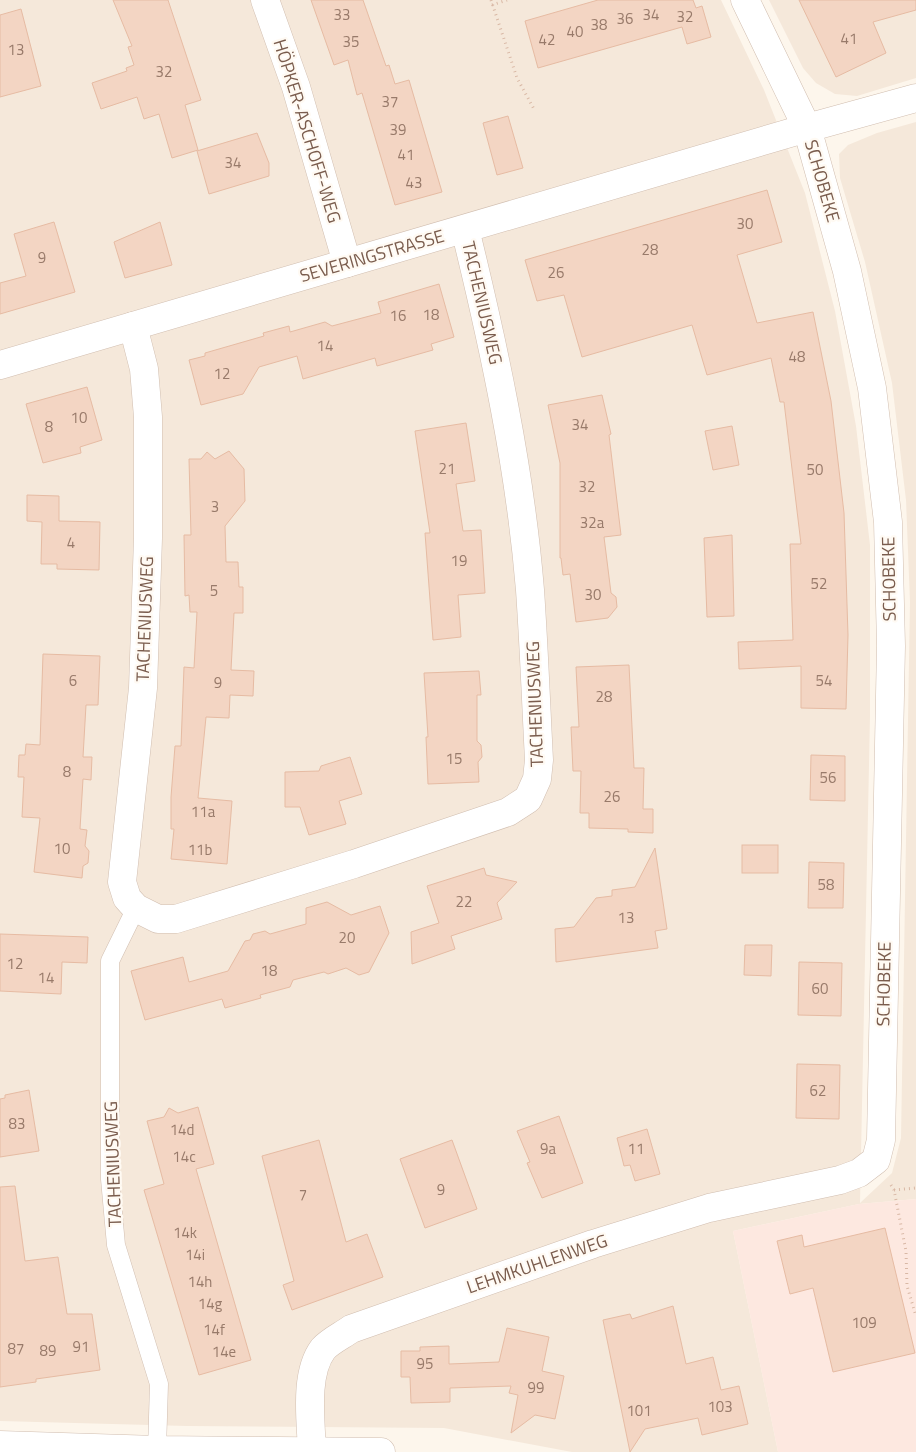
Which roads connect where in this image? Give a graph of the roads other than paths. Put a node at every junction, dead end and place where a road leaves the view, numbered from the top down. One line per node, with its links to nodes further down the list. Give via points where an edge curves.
1 (265, 0): 6 (street, HÖPKER-ASCHOFF-WEG, via 296,87)
2 (744, 0): 4 (street, SCHOBEKE)
3 (916, 98): 4 (street, SEVERINGSTRASSE)
4 (807, 128): 5 (street, SEVERINGSTRASSE); 10 (street, SCHOBEKE, via 847,271 866,358 888,522 891,646 881,1140 876,1160)
5 (465, 229): 6 (street, SEVERINGSTRASSE); 9 (street, TACHENIUSWEG, via 504,402 530,589 539,760 537,779 528,798 508,812 176,919 158,919)
6 (347, 263): 7 (street, SEVERINGSTRASSE)
7 (133, 326): 8 (street, SEVERINGSTRASSE); 9 (street, TACHENIUSWEG, via 144,369 148,417 148,538 142,688 122,882 127,898)
8 (0, 365)
9 (136, 908): 12 (lane, TACHENIUSWEG, via 110,961 110,1179 116,1245 159,1384)
10 (859, 1173): 13 (street, LEHMKUHLENWEG, via 700,1211 593,1244 351,1329 324,1349 313,1369 310,1398)
11 (0, 1445): 12 (street)
12 (157, 1450): 13 (street)
13 (312, 1451): 14 (street)
14 (382, 1452)

